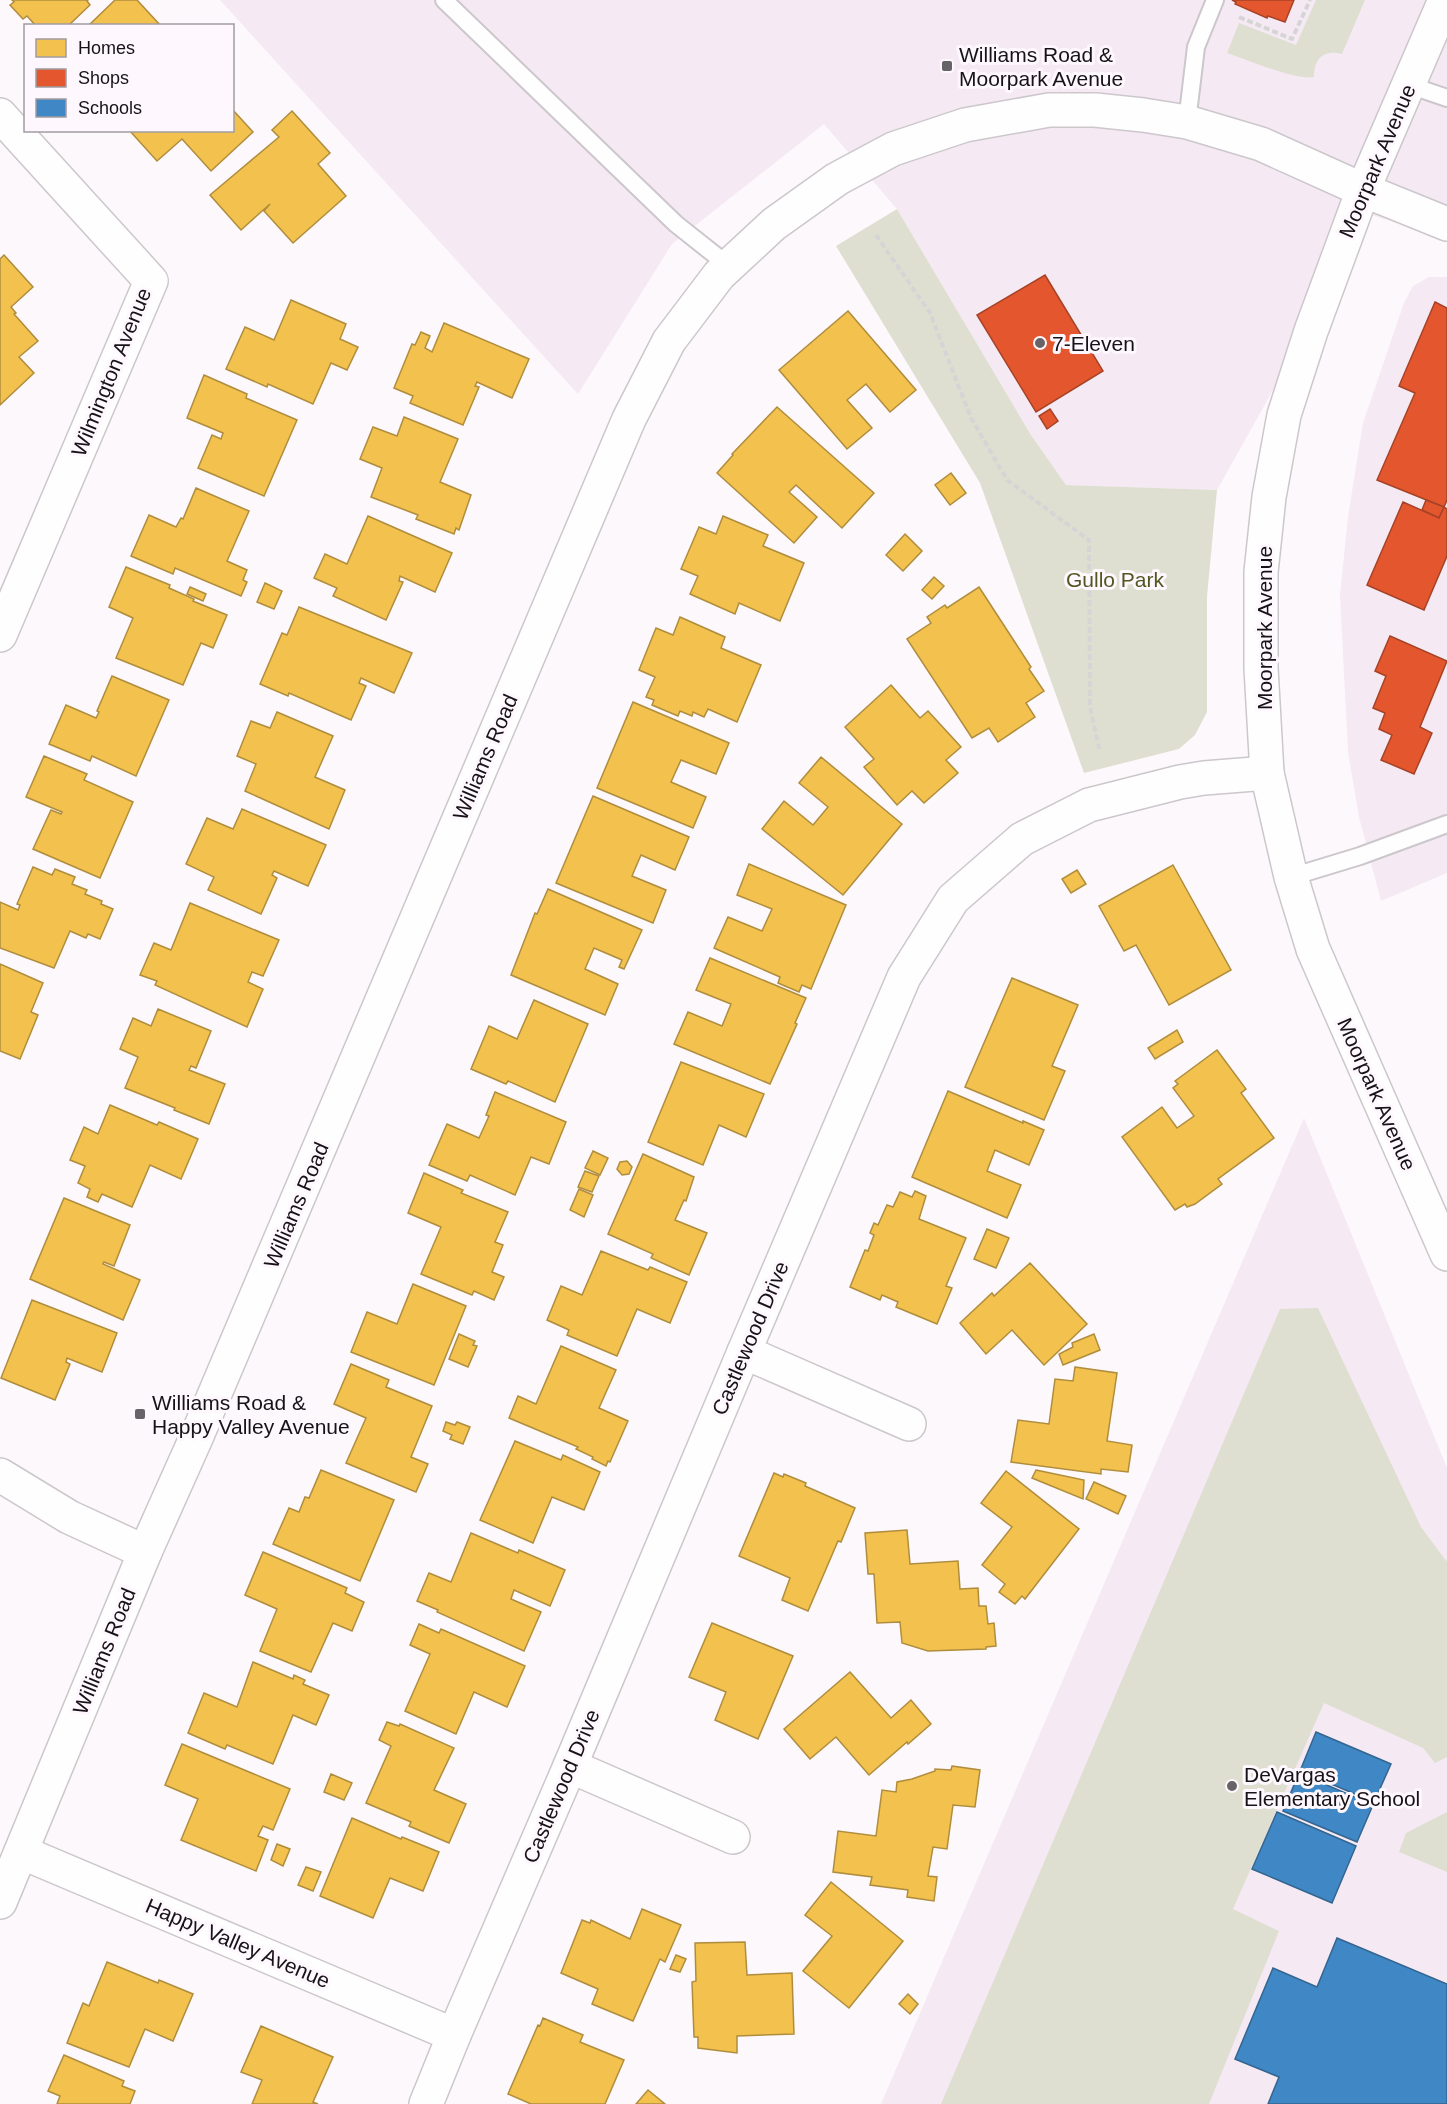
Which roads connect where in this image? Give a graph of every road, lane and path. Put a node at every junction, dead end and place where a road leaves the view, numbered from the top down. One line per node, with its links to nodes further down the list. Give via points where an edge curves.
1 (444, 0): 13 (lane, via 676,224)
2 (1215, 0): 9 (lane, via 1196,47)
3 (1310, 0): 5 (path, via 1292,39 1238,16)
4 (1445, 0): 6 (street, Moorpark Avenue)
5 (1234, 26)
6 (1409, 86): 7 (lane); 10 (street, Moorpark Avenue)
7 (1447, 98)
8 (0, 116): 14 (street, Wilmington Avenue, via 151,281)
9 (1187, 122): 10 (street, Williams Road, via 1261,144); 13 (street, Williams Road, via 1078,109 965,125 893,149 837,179 774,224)
10 (1363, 190): 11 (street, Williams Road); 16 (street, Moorpark Avenue, via 1284,415 1269,497 1261,572)
11 (1447, 224)
12 (876, 235): 15 (path, via 930,313 971,418 1007,480 1089,540 1090,707)
13 (729, 266): 23 (street, Williams Road, via 669,341 629,419)
14 (0, 635)
15 (1100, 753)
16 (1266, 772): 18 (street, Moorpark Avenue); 20 (street, Castlewood Drive, via 1180,782 1089,805 1022,838 953,900 904,977)
17 (1447, 824): 18 (lane)
18 (1291, 878): 19 (street, Moorpark Avenue, via 1313,949)
19 (1447, 1254)
20 (744, 1352): 21 (street); 24 (street, Castlewood Drive)
21 (909, 1424)
22 (0, 1475): 23 (street, via 69,1517)
23 (145, 1552): 26 (street, Williams Road)
24 (570, 1766): 25 (street); 28 (street, Castlewood Drive)
25 (733, 1837)
26 (21, 1852): 27 (street, Williams Road); 28 (street, Happy Valley Avenue)
27 (0, 1902)
28 (454, 2035): 29 (street, Castlewood Drive)
29 (426, 2104)

